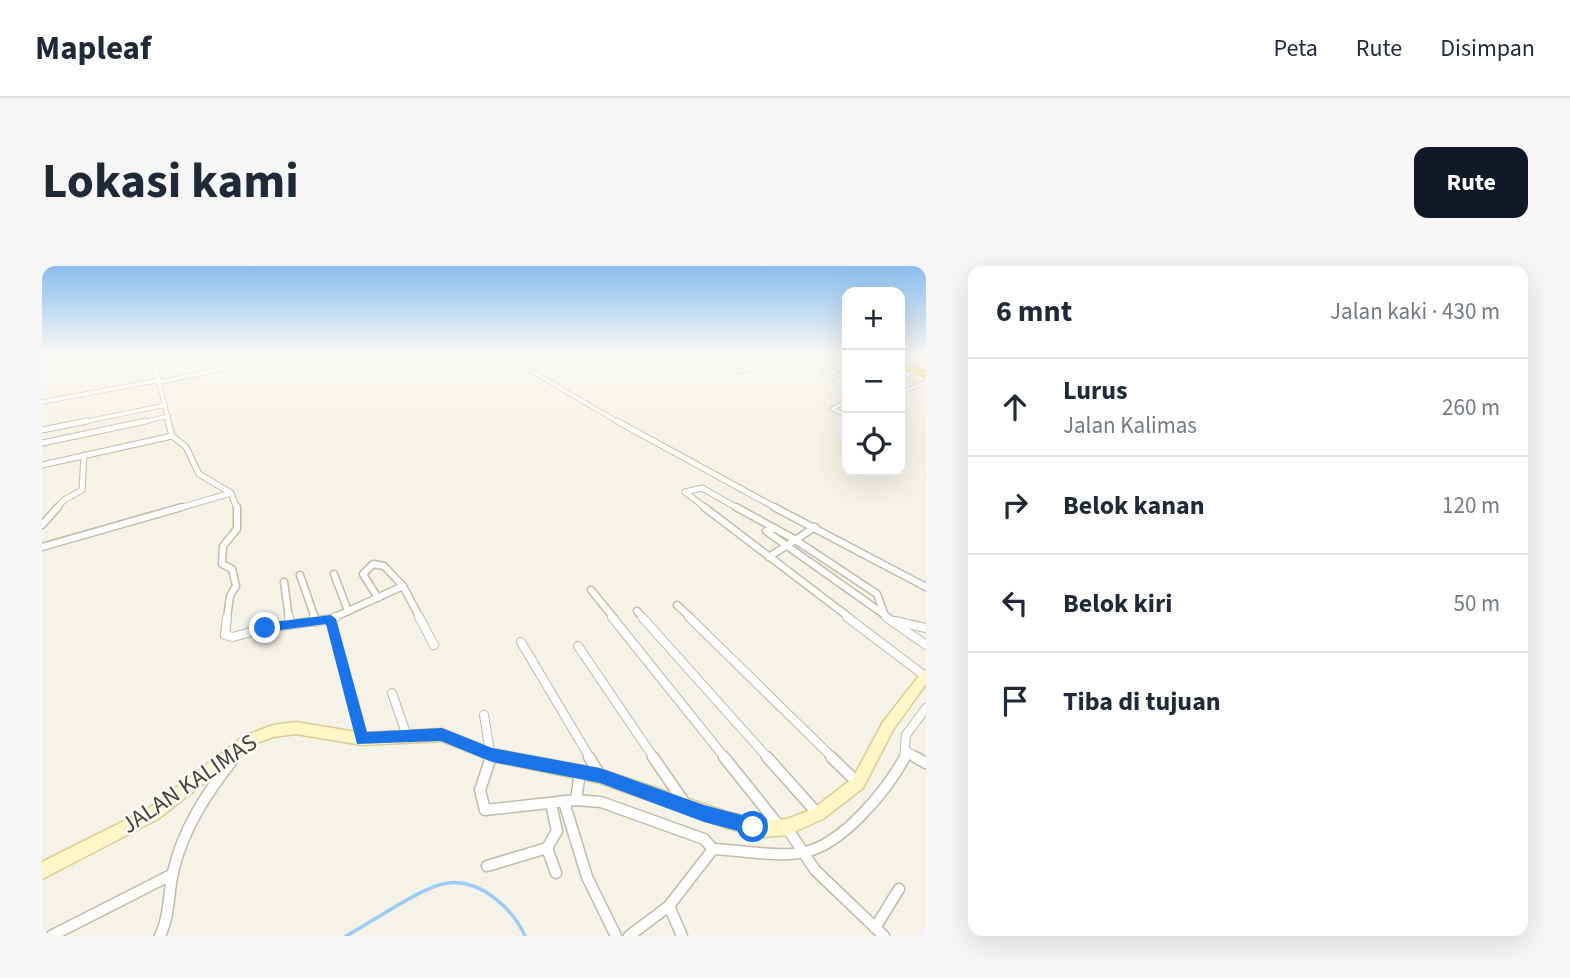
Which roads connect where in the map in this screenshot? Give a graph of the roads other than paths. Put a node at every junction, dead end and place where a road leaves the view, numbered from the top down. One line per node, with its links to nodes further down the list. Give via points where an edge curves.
1 (137, 385): 4 (street)
2 (162, 385): 6 (street)
3 (555, 385): 18 (street)
4 (42, 402)
5 (842, 403): 7 (street, via 832,408)
6 (166, 405): 8 (street); 9 (street)
7 (842, 413)
8 (169, 416): 10 (street); 11 (street)
9 (42, 430)
10 (173, 436): 12 (street); 14 (street, via 186,447 199,474)
11 (42, 443)
12 (84, 455): 13 (street); 16 (street, via 82,491)
13 (42, 465)
14 (231, 493): 23 (street); 38 (street, via 238,527 223,545 223,566 232,569 236,586 230,596 225,635)
15 (732, 504): 19 (street); 20 (street); 24 (street, via 702,488 684,493)
16 (45, 518): 17 (street)
17 (42, 525)
18 (815, 527): 21 (street); 29 (street)
19 (775, 528): 20 (street); 21 (street)
20 (766, 531): 22 (street)
21 (794, 539): 22 (street); 35 (street, via 879,596)
22 (787, 546): 24 (street); 35 (street)
23 (42, 547)
24 (769, 557): 44 (street)
25 (334, 574): 33 (street)
26 (300, 575): 37 (street)
27 (284, 582): 38 (street)
28 (403, 586): 31 (street); 31 (street, via 385,565 367,567 363,573); 41 (street)
29 (926, 587)
30 (591, 590): 62 (street)
31 (378, 598): 33 (street)
32 (677, 605): 56 (street)
33 (348, 611): 36 (street)
34 (637, 611): 61 (street)
35 (888, 618): 39 (street); 42 (street)
36 (331, 619): 37 (street); 49 (street)
37 (316, 622): 38 (street)
38 (290, 625)
39 (926, 628)
40 (521, 642): 55 (street)
41 (434, 645)
42 (926, 645)
43 (578, 646): 60 (street)
44 (926, 675): 56 (street, JALAN KALIMAS, via 888,726)
45 (392, 693): 48 (street)
46 (926, 708): 51 (street, via 906,735)
47 (484, 715): 52 (street)
48 (407, 736): 49 (street, JALAN KALIMAS); 52 (street, JALAN KALIMAS, via 442,735)
49 (362, 739): 50 (street, JALAN KALIMAS, via 296,727)
50 (249, 740): 66 (street, JALAN KALIMAS, via 153,814); 68 (street, via 193,816)
51 (906, 751): 53 (street); 62 (street, via 892,780 830,844)
52 (490, 760): 54 (street, JALAN KALIMAS); 59 (street, via 480,790 485,810)
53 (926, 763)
54 (580, 774): 55 (street, JALAN KALIMAS); 57 (street)
55 (600, 776): 60 (street, JALAN KALIMAS)
56 (858, 783): 61 (street, JALAN KALIMAS)
57 (576, 800): 58 (street); 64 (street, via 601,802 666,824 704,839)
58 (564, 802): 59 (street); 74 (street, via 587,877)
59 (551, 804): 63 (street, via 557,831)
60 (688, 808): 62 (street, JALAN KALIMAS)
61 (818, 814): 62 (street, JALAN KALIMAS)
62 (793, 838): 64 (street); 71 (street, via 815,870)
63 (547, 848): 65 (street); 67 (street)
64 (713, 849): 70 (street)
65 (487, 866)
66 (42, 870)
67 (556, 873)
68 (173, 874): 72 (street); 73 (street, via 167,922)
69 (899, 889): 71 (street)
70 (670, 906): 75 (street); 76 (street)
71 (880, 932)
72 (51, 936)
73 (160, 936)
74 (616, 936)
75 (629, 936)
76 (682, 936)

